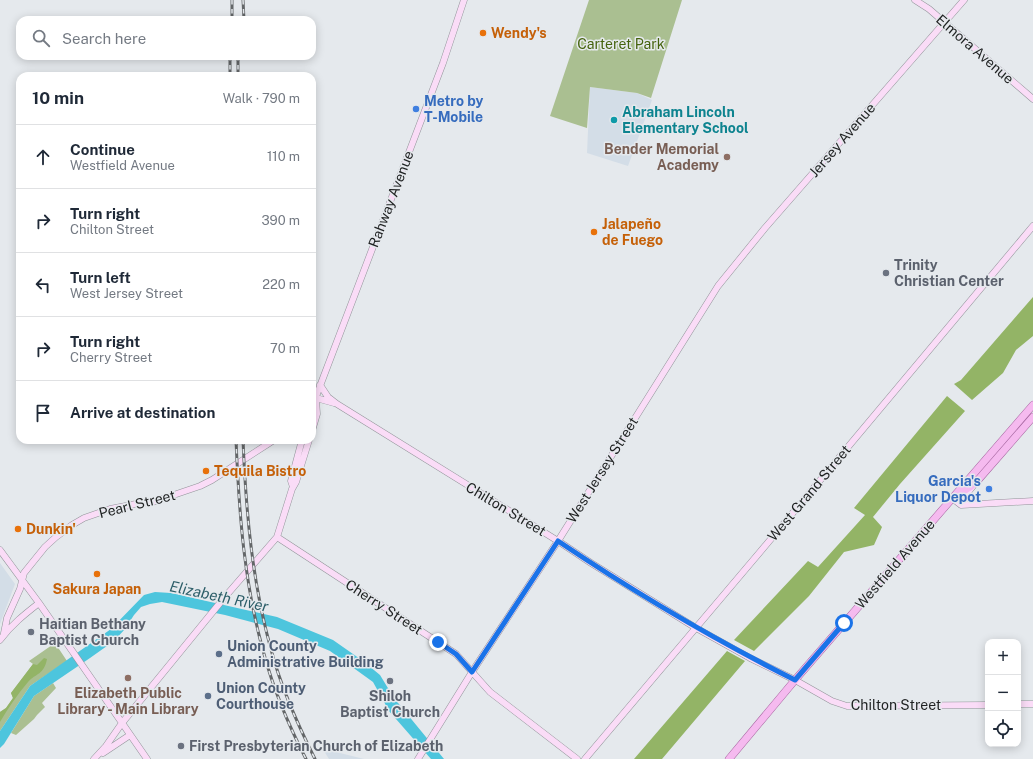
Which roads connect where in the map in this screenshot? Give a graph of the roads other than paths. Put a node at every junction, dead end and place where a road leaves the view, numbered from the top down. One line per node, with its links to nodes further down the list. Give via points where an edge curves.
1 (464, 0): 8 (street, Rahway Avenue, via 443,63)
2 (915, 0): 4 (street, Elmora Avenue)
3 (964, 0): 4 (street, Jersey Avenue)
4 (944, 23): 5 (street, Elmora Avenue); 7 (street, Jersey Avenue, via 764,228)
5 (1033, 100)
6 (1033, 226): 27 (street, West Grand Street)
7 (721, 281): 23 (street, West Jersey Street)
8 (320, 385): 9 (street, Rahway Avenue); 10 (street, Chilton Street)
9 (316, 398): 10 (street, Chilton Street); 12 (street, Rahway Avenue)
10 (336, 404): 23 (street, Chilton Street)
11 (1033, 406): 19 (main road, Westfield Avenue)
12 (316, 417)
13 (1033, 417): 17 (main road, Westfield Avenue)
14 (268, 444): 25 (street, Pearl Street, via 200,486 153,502 110,509 78,522 62,532 45,548 30,564)
15 (301, 444): 18 (street, via 291,481)
16 (307, 444): 18 (street)
17 (983, 475): 19 (main road, Westfield Avenue); 21 (street, via 964,497)
18 (293, 487): 22 (street)
19 (952, 498): 21 (street); 31 (main road, Westfield Avenue)
20 (1033, 501): 21 (street)
21 (961, 505)
22 (277, 537): 30 (street, Cherry Street, via 456,654); 35 (street)
23 (558, 541): 27 (street, Chilton Street); 30 (street, West Jersey Street)
24 (0, 550): 25 (street)
25 (22, 579): 26 (street); 28 (street, Pearl Street)
26 (39, 603): 28 (street, Pearl Street); 35 (street)
27 (696, 628): 31 (street, Chilton Street); 41 (street, West Grand Street)
28 (4, 633): 29 (street, Pearl Street)
29 (0, 640)
30 (472, 672): 39 (street, West Jersey Street); 40 (street, Cherry Street, via 490,692)
31 (795, 680): 34 (street, Chilton Street, via 832,701 847,706); 42 (main road, Westfield Avenue)
32 (1021, 704): 33 (street)
33 (1033, 704)
34 (985, 705)
35 (122, 723): 36 (street); 37 (street)
36 (130, 735): 37 (street); 38 (street)
37 (95, 758)
38 (147, 759)
39 (418, 759)
40 (577, 759)
41 (585, 759)
42 (729, 759)

